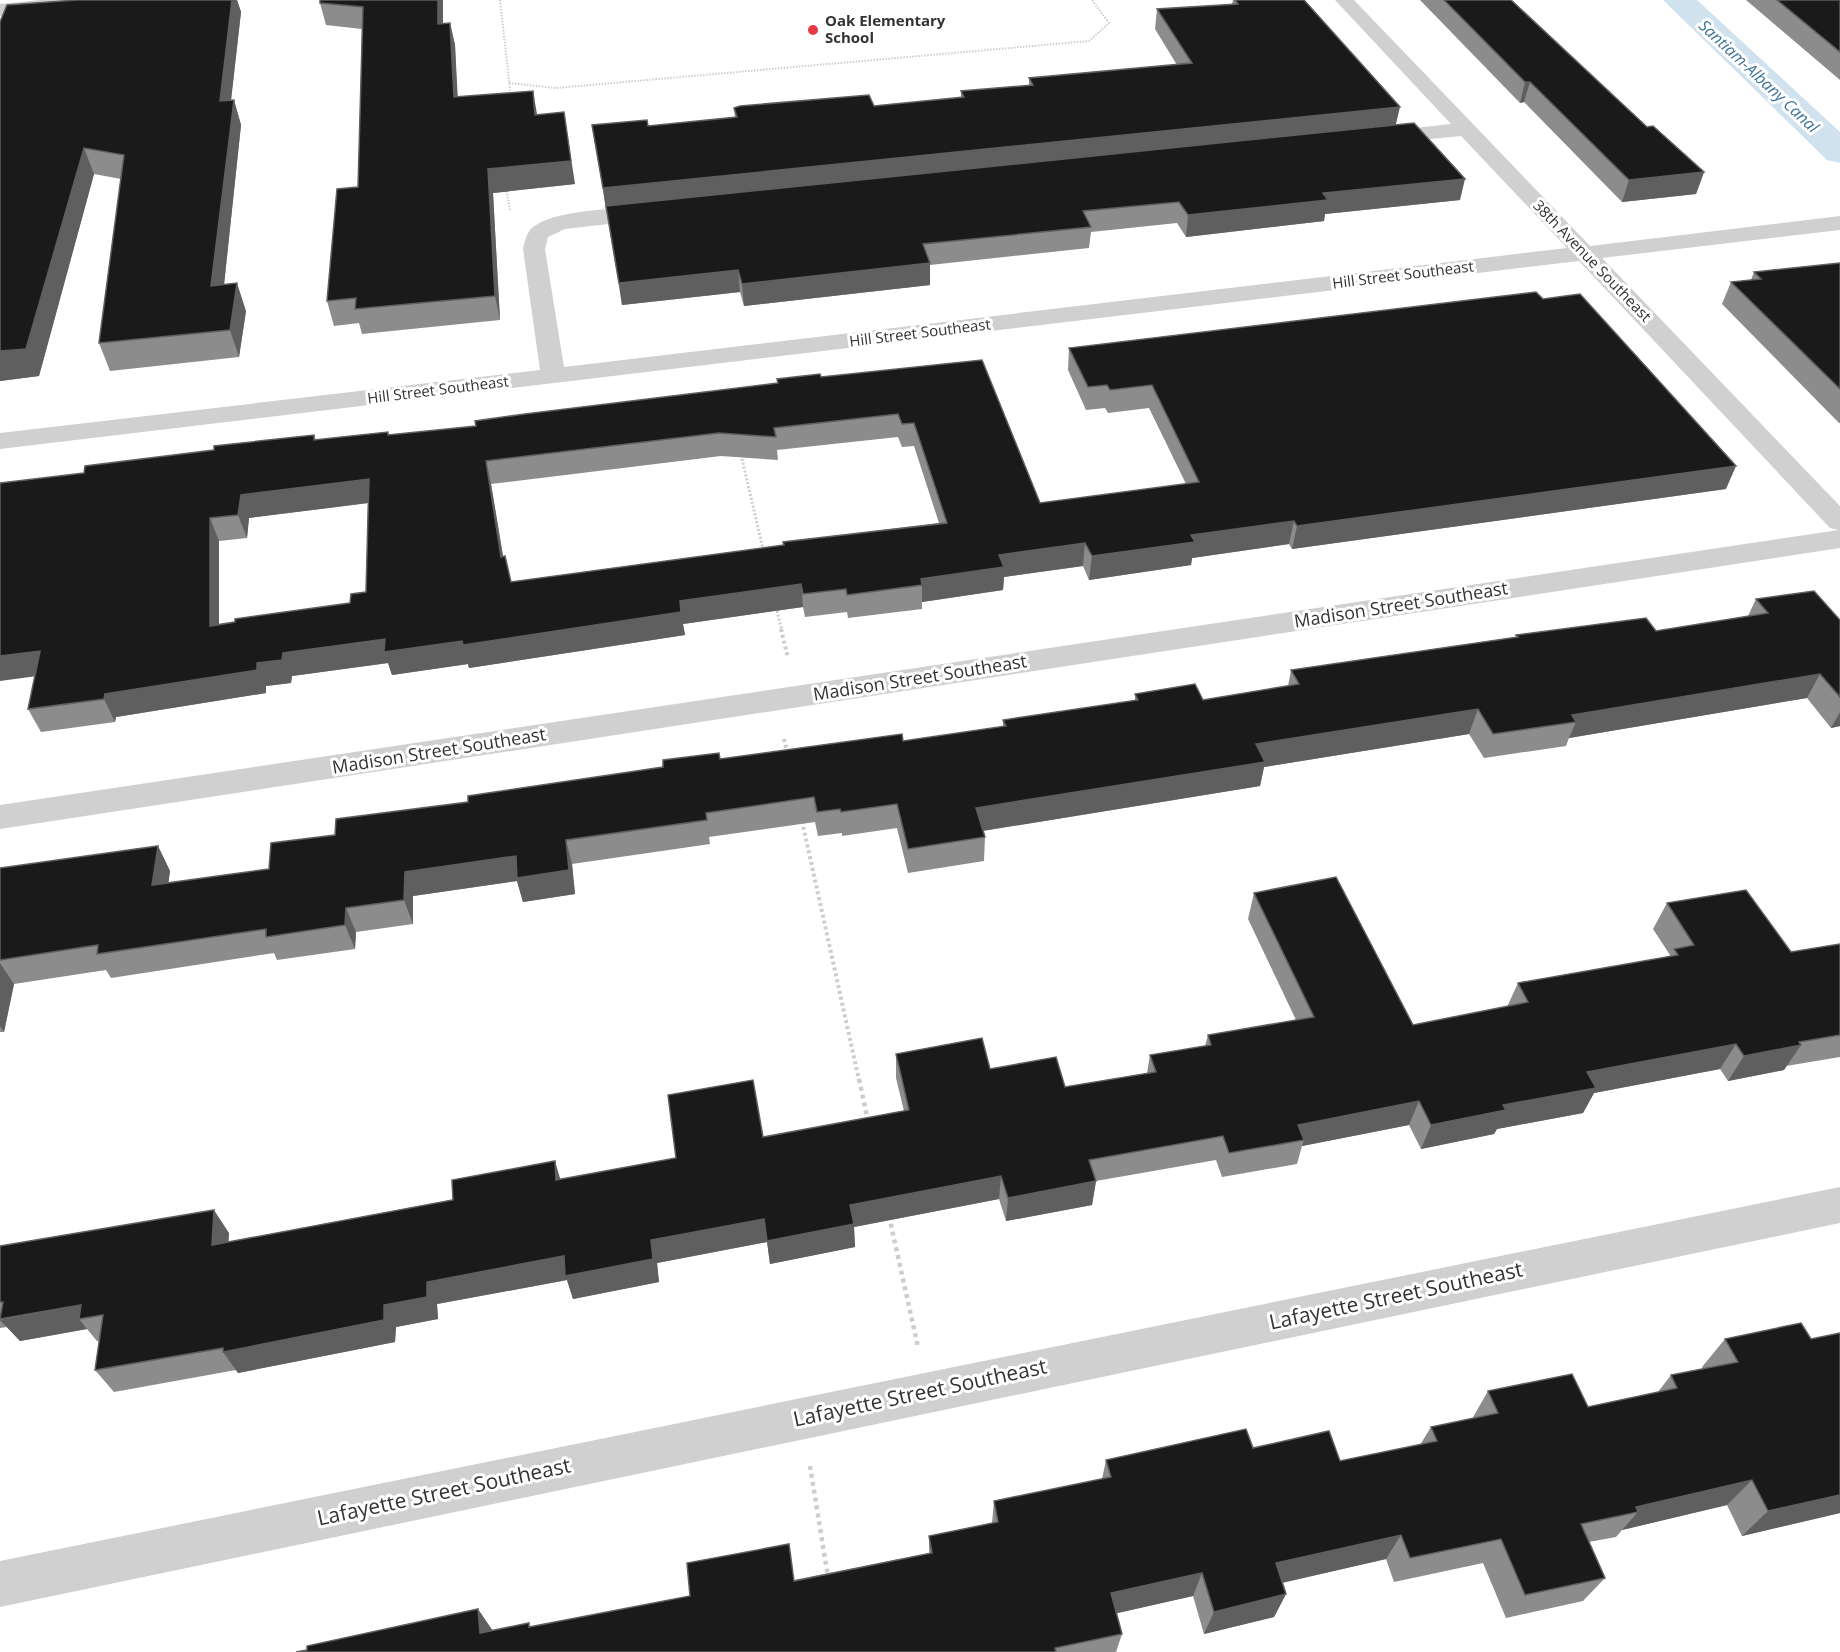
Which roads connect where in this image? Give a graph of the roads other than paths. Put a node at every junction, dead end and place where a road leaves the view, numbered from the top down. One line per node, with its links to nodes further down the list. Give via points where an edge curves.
1 (89, 0): 3 (street)
2 (1344, 0): 4 (street, 38th Avenue Southeast)
3 (0, 10)
4 (1465, 129): 5 (street); 8 (street, 38th Avenue Southeast)
5 (1358, 140)
6 (669, 211): 9 (street, via 586,219 546,227 536,236 534,249)
7 (1840, 223): 8 (street, Hill Street Southeast)
8 (1586, 253): 9 (street, Hill Street Southeast); 11 (street, 38th Avenue Southeast)
9 (553, 376): 10 (street, Hill Street Southeast)
10 (0, 441)
11 (1840, 522)
12 (1840, 539): 13 (street, Madison Street Southeast)
13 (0, 817)
14 (1840, 1205): 15 (street, Lafayette Street Southeast)
15 (0, 1584)

